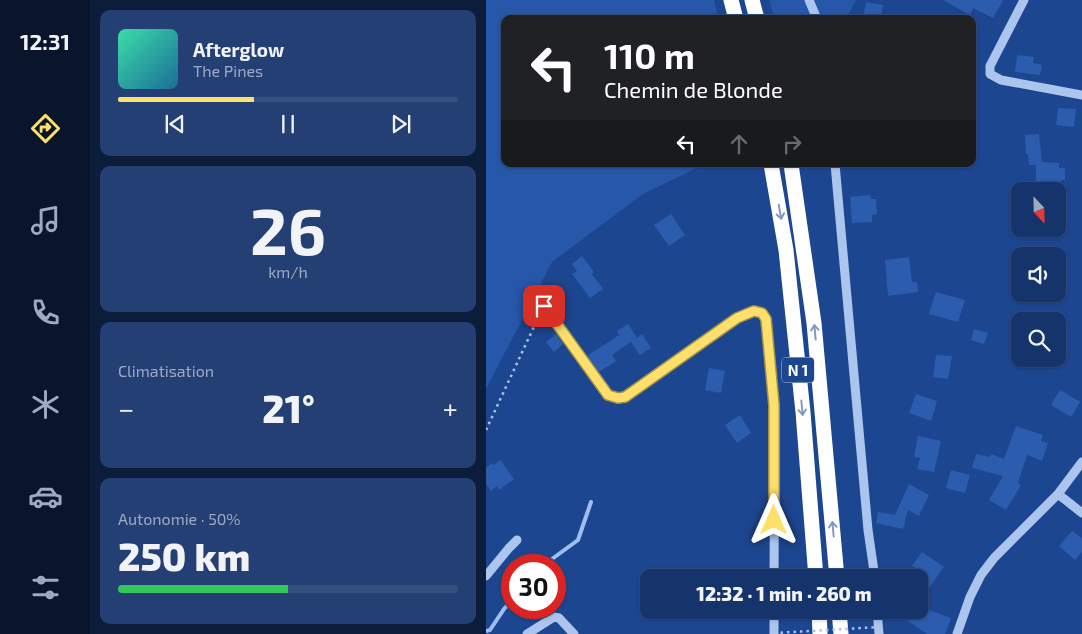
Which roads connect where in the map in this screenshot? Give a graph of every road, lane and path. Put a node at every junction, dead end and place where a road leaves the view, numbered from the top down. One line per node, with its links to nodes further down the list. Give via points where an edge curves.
1 (731, 0): 5 (highway)
2 (752, 0): 6 (highway)
3 (809, 0): 7 (street)
4 (1024, 0): 8 (street, via 990,66 990,74 1001,80)
5 (735, 15)
6 (756, 15)
7 (815, 15)
8 (1082, 95)
9 (772, 167): 19 (highway, N 1, one-way to 19, via 786,250)
10 (791, 167): 20 (highway, N 1, one-way to 10, via 814,323)
11 (835, 167): 21 (street)
12 (544, 306): 13 (path); 18 (street, via 608,395 618,398 625,397 737,318 754,311 762,313 766,319 774,405)
13 (486, 430)
14 (1082, 462): 15 (street)
15 (1058, 494): 16 (street); 32 (street, via 981,575)
16 (1082, 513)
17 (517, 540): 22 (street)
18 (774, 569)
19 (815, 569)
20 (835, 569)
21 (874, 569)
22 (486, 576)
23 (774, 619): 29 (street)
24 (819, 619): 30 (highway)
25 (840, 619): 31 (highway)
26 (879, 630): 29 (path, bridge)
27 (527, 634): 28 (street, via 554,617)
28 (574, 634)
29 (774, 634)
30 (820, 634)
31 (841, 634)
32 (957, 634)

